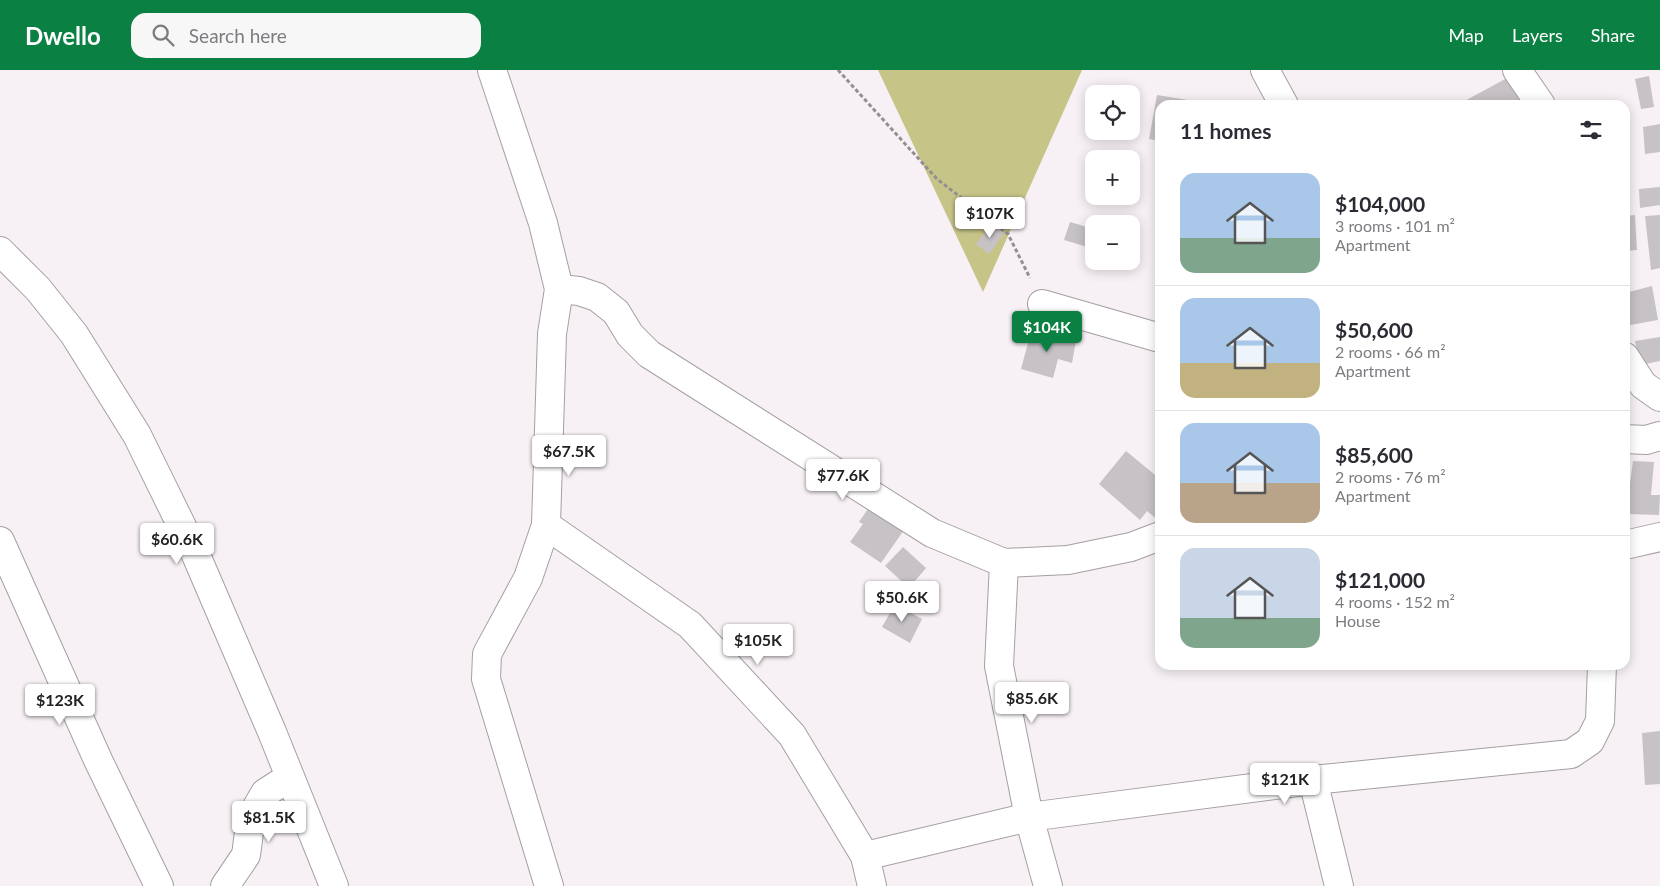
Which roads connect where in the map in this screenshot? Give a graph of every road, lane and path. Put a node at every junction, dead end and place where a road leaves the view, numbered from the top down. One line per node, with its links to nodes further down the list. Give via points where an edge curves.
1 (492, 70): 8 (street, via 544,223)
2 (838, 70): 9 (path, via 937,179 1008,234)
3 (1265, 70): 5 (street)
4 (1517, 70): 6 (street)
5 (1281, 100)
6 (1538, 100)
7 (0, 251): 22 (street, via 38,289 74,334 137,436 196,554)
8 (559, 289): 15 (street, via 552,334); 20 (street, via 597,297 616,312 630,336 649,354 932,533)
9 (1042, 304): 10 (street)
10 (1155, 337)
11 (1630, 364): 12 (street, via 1642,384)
12 (1660, 397)
13 (1660, 436): 14 (street)
14 (1630, 439)
15 (546, 524): 25 (street, via 690,624 792,734); 29 (street, via 528,578 487,654 486,679)
16 (1155, 538): 20 (street, via 1131,547 1068,560)
17 (1660, 538): 19 (street)
18 (0, 541): 26 (street, via 98,760)
19 (1630, 544)
20 (1004, 563): 24 (street, via 998,666)
21 (1602, 670): 23 (street, via 1600,721 1590,741 1572,754)
22 (290, 777): 27 (street, via 264,793 251,817 246,855); 28 (street)
23 (1313, 780): 24 (street); 32 (street)
24 (1029, 817): 25 (street); 31 (street)
25 (865, 856): 30 (street)
26 (159, 886)
27 (225, 886)
28 (334, 886)
29 (549, 886)
30 (872, 886)
31 (1048, 886)
32 (1339, 886)

